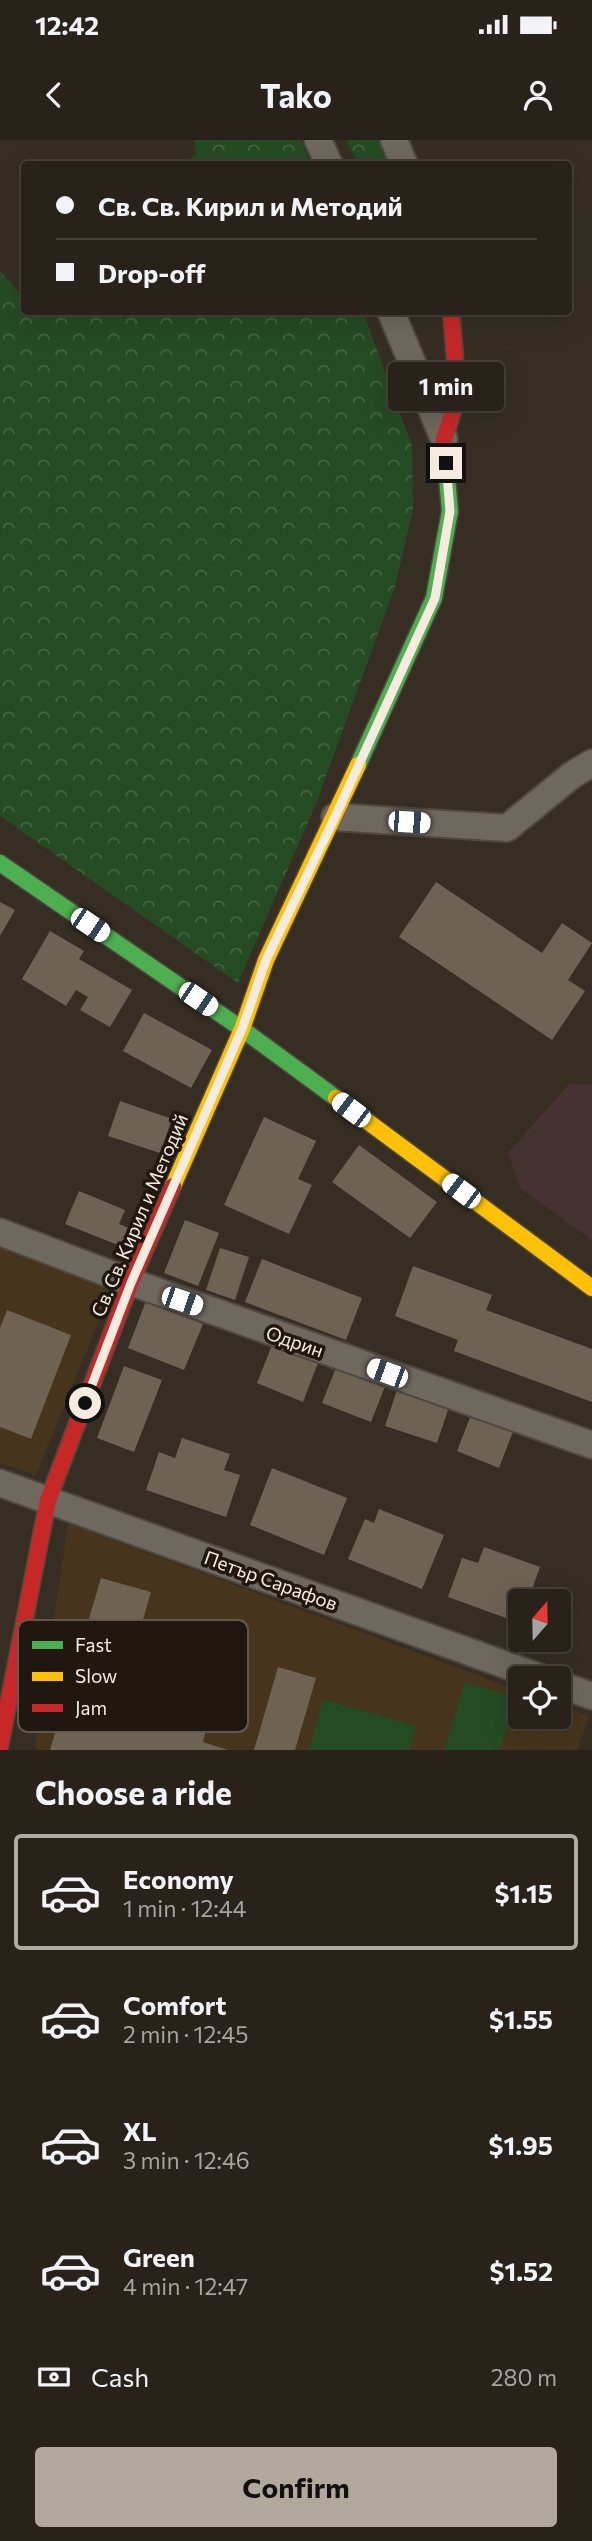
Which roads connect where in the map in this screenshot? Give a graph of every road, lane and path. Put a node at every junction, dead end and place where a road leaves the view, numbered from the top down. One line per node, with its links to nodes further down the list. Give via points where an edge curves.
1 (318, 140): 3 (street)
2 (394, 140): 4 (street)
3 (328, 161)
4 (403, 161)
5 (392, 315): 7 (street)
6 (451, 315): 7 (street, via 454,408)
7 (444, 439): 9 (street, Св. Св. Кирил и Методий, via 450,511 435,598)
8 (592, 763): 9 (street, via 507,828)
9 (335, 817): 11 (street, Св. Св. Кирил и Методий, via 266,960)
10 (1, 865): 11 (street)
11 (242, 1029): 13 (street, Св. Св. Кирил и Методий); 14 (street)
12 (0, 1232): 13 (street, Одрин)
13 (131, 1283): 15 (street, Одрин); 17 (street, Св. Св. Кирил и Методий)
14 (592, 1288)
15 (592, 1446)
16 (0, 1483): 17 (street, Петър Сарафов)
17 (48, 1500): 18 (street, Св. Св. Кирил и Методий); 20 (street, Петър Сарафов)
18 (25, 1620)
19 (18, 1654): 23 (street, Св. Св. Кирил и Методий)
20 (509, 1666)
21 (571, 1689): 22 (street)
22 (592, 1696)
23 (0, 1746)

